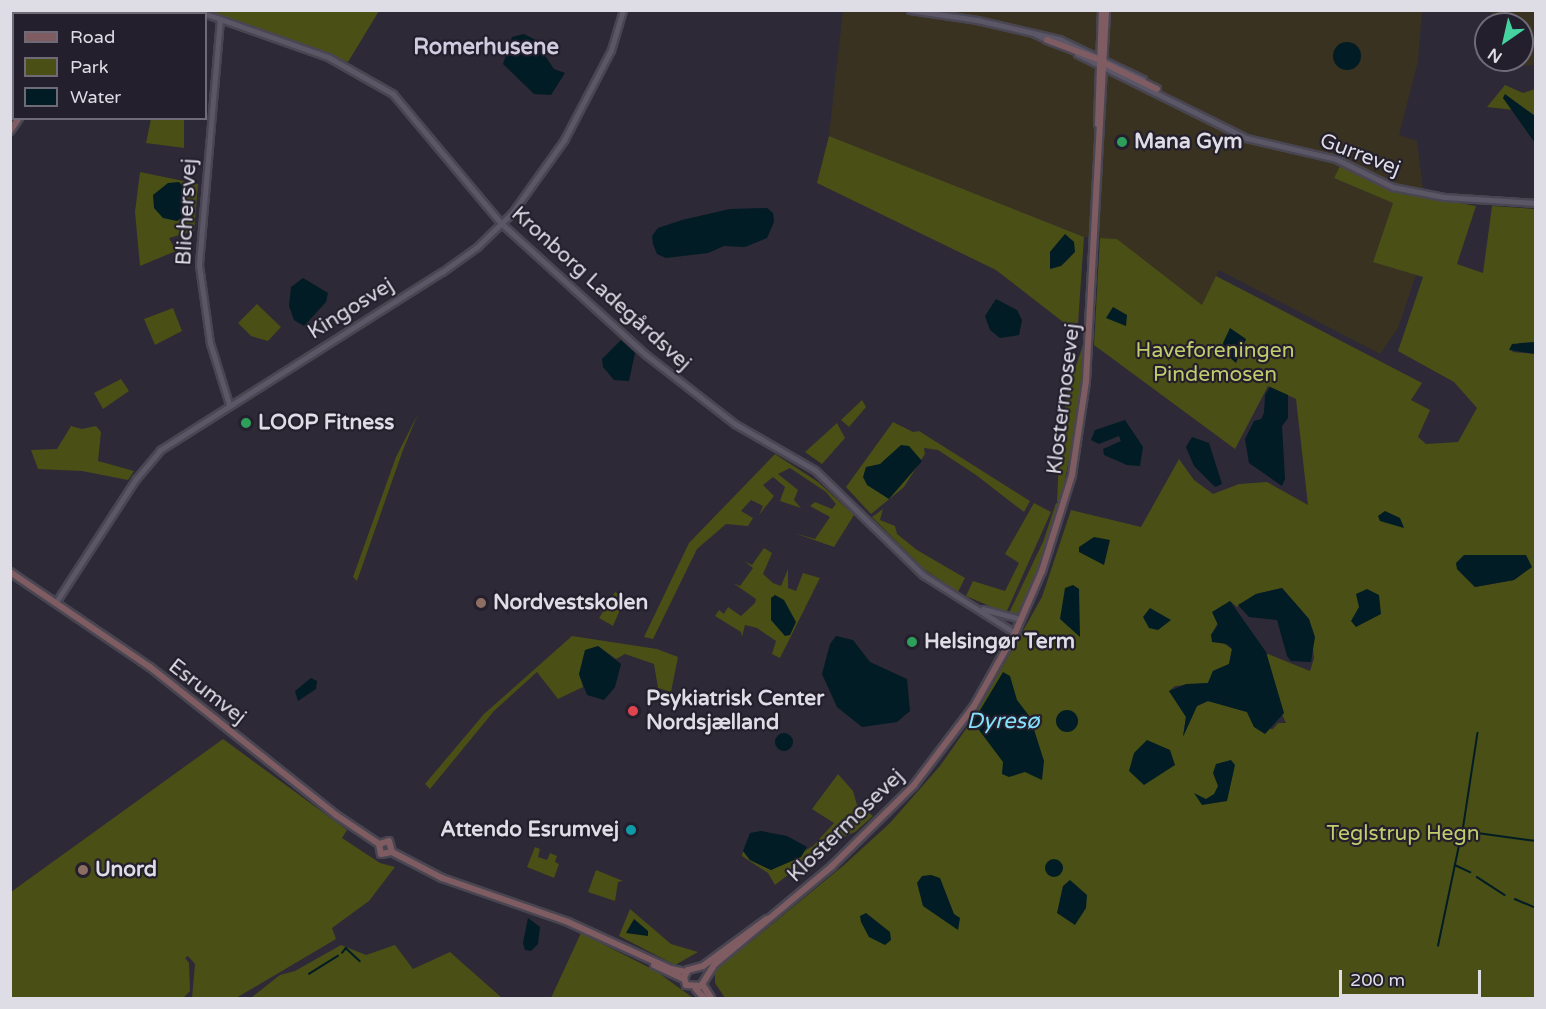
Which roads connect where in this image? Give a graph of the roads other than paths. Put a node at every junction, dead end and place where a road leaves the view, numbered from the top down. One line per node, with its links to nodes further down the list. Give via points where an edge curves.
1 (623, 10): 13 (street, Kingosvej, via 611,50 564,140)
2 (910, 10): 6 (street, Gurrevej)
3 (1104, 10): 8 (main road, Klostermosevej)
4 (207, 15): 5 (street, Kronborg Ladegårdsvej)
5 (220, 19): 13 (street, Kronborg Ladegårdsvej, via 328,57 393,94); 14 (street, Blichersvej, via 198,265 208,335)
6 (1035, 34): 7 (street, Gurrevej); 8 (street, Gurrevej)
7 (1047, 40): 8 (main road)
8 (1101, 61): 9 (main road); 10 (street, Gurrevej); 11 (main road, Klostermosevej); 11 (main road, Klostermosevej)
9 (1157, 89): 10 (street, Gurrevej)
10 (1182, 105): 12 (street, Gurrevej, via 1246,138 1336,159 1402,189)
11 (1100, 136): 18 (main road, Klostermosevej, via 1092,310 1080,430 1061,514)
12 (1536, 203)
13 (501, 223): 14 (street, Kingosvej, via 442,272); 17 (street, Kronborg Ladegårdsvej, via 673,378 742,428 815,470 923,575)
14 (229, 404): 16 (street, Kingosvej, via 180,435 149,463)
15 (10, 572): 16 (main road, Esrumvej)
16 (56, 602): 20 (main road, Esrumvej, via 150,667)
17 (973, 606): 18 (street, Kronborg Ladegårdsvej); 19 (street, Kronborg Ladegårdsvej)
18 (1021, 619): 19 (main road, Klostermosevej)
19 (1015, 633): 22 (main road, Klostermosevej, via 974,706 914,785 867,834)
20 (379, 844): 21 (main road, via 388,842); 21 (main road, via 381,854)
21 (392, 852): 23 (main road, via 442,878)
22 (767, 919): 24 (main road, Klostermosevej); 26 (main road, Klostermosevej)
23 (617, 943): 25 (main road, via 671,969); 27 (main road)
24 (697, 968): 25 (main road); 26 (main road)
25 (686, 972): 27 (main road)
26 (704, 976): 28 (main road)
27 (684, 979): 29 (main road, via 688,987)
28 (702, 984): 29 (main road); 31 (main road)
29 (696, 989): 30 (main road)
30 (704, 999)
31 (711, 999)

